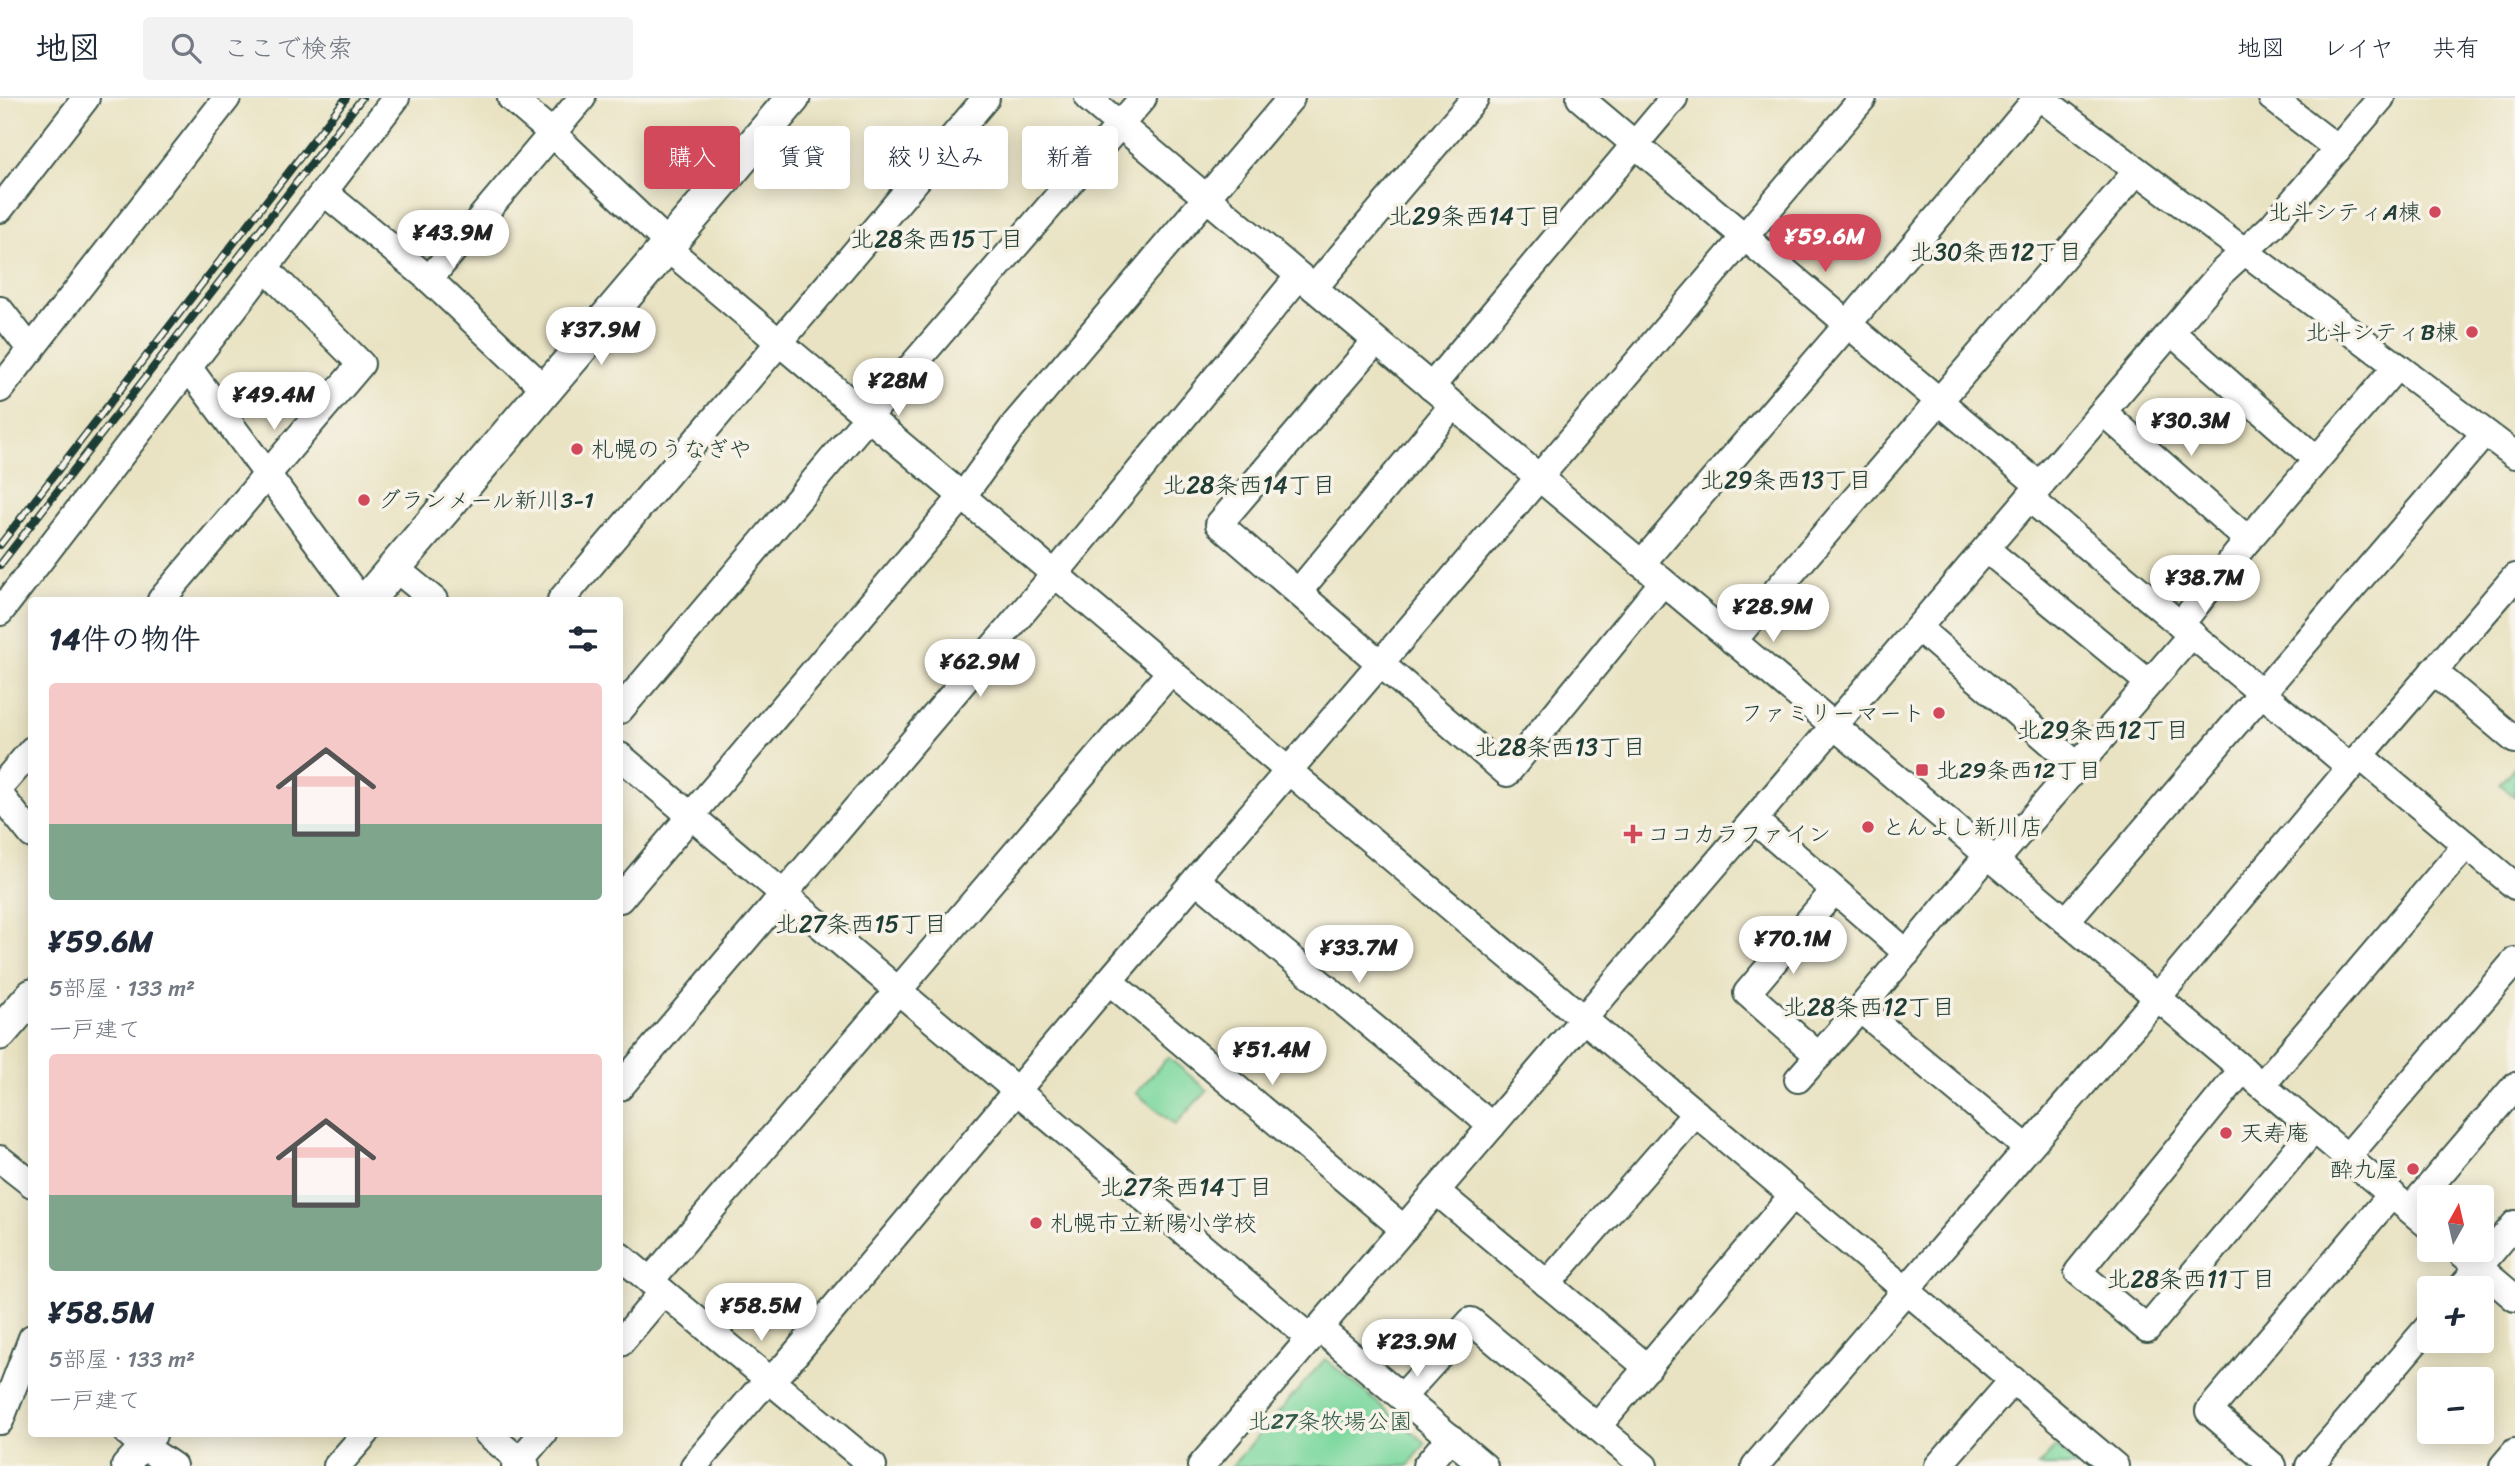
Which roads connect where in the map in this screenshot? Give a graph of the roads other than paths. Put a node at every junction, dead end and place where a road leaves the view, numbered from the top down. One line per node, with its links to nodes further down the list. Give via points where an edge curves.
1 (86, 98): 25 (street)
2 (227, 98): 37 (street)
3 (396, 98): 23 (street)
4 (511, 98): 19 (street)
5 (582, 98): 19 (street)
6 (793, 98): 27 (main road)
7 (986, 98): 36 (street)
8 (1088, 98): 18 (street)
9 (1143, 98): 18 (street)
10 (1291, 98): 24 (street)
11 (1475, 98): 31 (street)
12 (1580, 98): 20 (street)
13 (1674, 98): 20 (street)
14 (1863, 98): 26 (street)
15 (2039, 98): 22 (street); 33 (street)
16 (2272, 98): 21 (street)
17 (2381, 98): 21 (street)
18 (1120, 125): 24 (street); 46 (street)
19 (552, 133): 27 (street); 30 (street)
20 (1634, 144): 26 (street); 40 (street)
21 (2338, 149): 28 (street)
22 (2137, 171): 28 (street); 43 (street)
23 (324, 192): 29 (street); 30 (street)
24 (1207, 198): 31 (street); 53 (street, via 1015,424)
25 (0, 209)
26 (1744, 237): 33 (street); 51 (street)
27 (668, 245): 36 (street); 42 (main road)
28 (2244, 253): 34 (street); 38 (street)
29 (265, 268): 39 (street); 50 (street, via 361,364)
30 (429, 279): 42 (street)
31 (1307, 282): 35 (street); 58 (street)
32 (0, 310): 37 (street)
33 (1848, 324): 43 (street); 56 (street)
34 (2171, 332): 45 (street); 49 (street)
35 (1376, 341): 40 (street); 60 (street, via 1219,524)
36 (779, 342): 46 (street); 66 (street)
37 (31, 350): 41 (street)
38 (2397, 366): 47 (street); 49 (street)
39 (188, 367): 50 (street); 67 (street)
40 (1431, 387): 44 (street)
41 (0, 389)
42 (546, 390): 57 (main road)
43 (1938, 401): 52 (street); 70 (street)
44 (1453, 405): 51 (street); 60 (street)
45 (2103, 412): 52 (street); 54 (street)
46 (868, 417): 53 (street); 76 (street)
47 (2485, 433): 48 (street); 75 (street)
48 (2515, 455)
49 (2316, 459): 54 (street)
50 (268, 476): 62 (street); 63 (street)
51 (1539, 478): 56 (street); 71 (street)
52 (2035, 492): 55 (street); 69 (street)
53 (963, 496): 58 (street); 86 (street)
54 (2248, 540): 69 (street)
55 (1986, 549): 68 (street); 74 (street)
56 (1641, 564): 59 (street)
57 (395, 568): 64 (main road); 65 (street)
58 (1055, 573): 72 (street); 94 (street)
59 (1663, 582): 70 (street); 71 (street, via 1507,773)
60 (1299, 591): 71 (street)
61 (2511, 591): 73 (street)
62 (164, 597)
63 (358, 597)
64 (370, 597)
65 (430, 597)
66 (564, 597)
67 (0, 612)
68 (1918, 628): 77 (street); 82 (street)
69 (2186, 630): 74 (street); 75 (street)
70 (1733, 641): 77 (street)
71 (1381, 663): 83 (street)
72 (1171, 671): 83 (street); 100 (street)
73 (2433, 671): 78 (street); 81 (street)
74 (2149, 683): 82 (street)
75 (2262, 693): 81 (street); 96 (street)
76 (623, 706)
77 (1834, 725): 87 (street); 90 (street)
78 (2515, 740)
79 (28, 755): 84 (street)
80 (623, 759): 86 (street)
81 (2355, 761): 89 (street); 101 (street)
82 (2078, 766): 90 (street)
83 (1289, 771): 91 (street); 104 (street)
84 (0, 787)
85 (0, 794): 88 (street)
86 (691, 816): 94 (street); 95 (street)
87 (1754, 820): 93 (street); 104 (street)
88 (28, 830)
89 (2466, 845): 92 (street); 107 (street)
90 (1992, 858): 96 (street); 97 (street)
91 (1196, 880): 99 (street); 113 (street)
92 (2515, 886)
93 (1834, 891): 97 (street); 106 (street, via 1747,993)
94 (784, 894): 100 (street); 109 (street)
95 (623, 895)
96 (2066, 921): 101 (street)
97 (1907, 953): 103 (street)
98 (2515, 961): 116 (street)
99 (1109, 981): 111 (street); 123 (street)
100 (899, 991): 111 (street); 129 (street)
101 (2157, 998): 107 (street); 115 (street)
102 (28, 1001): 105 (main road)
103 (1860, 1009): 106 (street); 115 (street)
104 (1584, 1018): 112 (street); 113 (street)
105 (0, 1033)
106 (1819, 1056): 108 (street)
107 (2252, 1077): 114 (street); 114 (street, via 2078,1272 2147,1329)
108 (1798, 1079)
109 (623, 1083)
110 (2515, 1086): 121 (street)
111 (1018, 1091): 132 (street); 137 (street)
112 (1696, 1113): 120 (street); 128 (street)
113 (1492, 1126): 119 (street)
114 (2314, 1129): 116 (street)
115 (2027, 1148): 130 (street)
116 (2347, 1157): 121 (street)
117 (0, 1159): 118 (street)
118 (28, 1181)
119 (1436, 1191): 123 (street); 128 (street)
120 (1793, 1195): 130 (street); 136 (street)
121 (2410, 1210): 160 (street, via 2209,1411)
122 (2515, 1224): 126 (street)
123 (1404, 1229): 132 (street)
124 (623, 1259): 129 (street)
125 (2473, 1262): 126 (street)
126 (2479, 1267): 127 (street); 131 (street)
127 (2471, 1276)
128 (1547, 1284): 136 (street)
129 (657, 1287): 133 (street); 137 (street)
130 (1906, 1290): 138 (street); 158 (street)
131 (2515, 1298)
132 (1315, 1333): 139 (street); 154 (street)
133 (623, 1338)
134 (2417, 1340): 161 (street)
135 (28, 1347): 140 (street)
136 (1648, 1368): 141 (street)
137 (769, 1380): 152 (street); 153 (street)
138 (2012, 1380): 149 (street); 159 (street)
139 (1402, 1397): 141 (street, via 1471,1321); 145 (street)
140 (3, 1402)
141 (1597, 1427): 157 (street)
142 (362, 1437): 151 (street)
143 (491, 1437): 148 (street)
144 (540, 1437): 148 (street)
145 (1450, 1437): 155 (street); 156 (street)
146 (137, 1445): 150 (street)
147 (2515, 1452): 162 (street)
148 (520, 1464)
149 (2110, 1465)
150 (173, 1466)
151 (337, 1466)
152 (694, 1466)
153 (873, 1466)
154 (1201, 1466)
155 (1426, 1466)
156 (1484, 1466)
157 (1644, 1466)
158 (1755, 1466)
159 (1938, 1466)
160 (2273, 1466)
161 (2309, 1466)
162 (2503, 1466)

